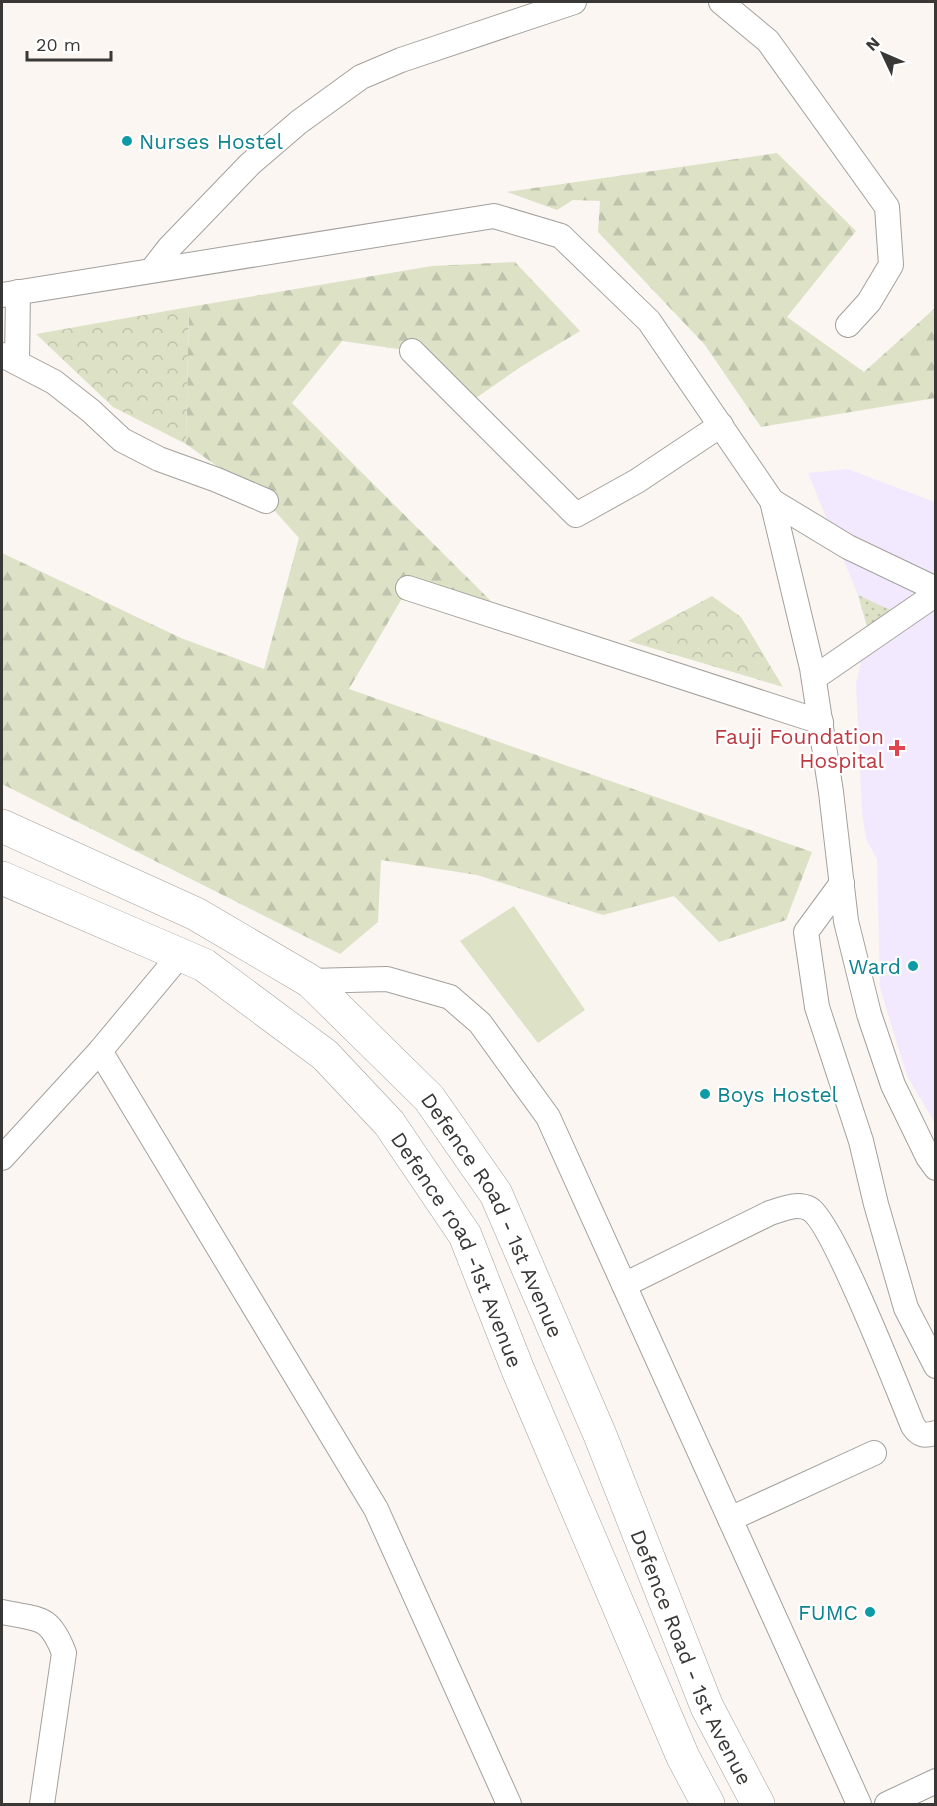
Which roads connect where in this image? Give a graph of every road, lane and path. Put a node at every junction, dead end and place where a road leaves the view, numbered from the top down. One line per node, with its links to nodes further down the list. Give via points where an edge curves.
1 (574, 2): 3 (street, via 361,77 250,164)
2 (721, 2): 5 (street, via 768,41 887,207 891,265 869,302)
3 (152, 270): 4 (street); 8 (street, via 494,216 561,236 649,321)
4 (10, 293): 7 (street)
5 (848, 324)
6 (412, 351): 8 (street, via 576,515 637,481)
7 (9, 359): 9 (street, via 54,382 122,440 159,459)
8 (721, 424): 10 (street)
9 (266, 501)
10 (772, 501): 12 (street, via 848,547); 14 (street)
11 (408, 588): 15 (street)
12 (936, 589)
13 (936, 594): 14 (street)
14 (814, 678): 15 (street)
15 (821, 722): 18 (street)
16 (2, 826): 20 (main road, Defence Road - 1st Avenue, via 196,914)
17 (2, 878): 19 (main road, Defence road -1st Avenue)
18 (842, 883): 23 (street, via 846,921 893,1085); 25 (street, via 806,932 817,1007 861,1141 906,1308)
19 (180, 955): 21 (street); 33 (main road, Defence road -1st Avenue, via 204,965 325,1055 389,1123 465,1235 518,1370 683,1757)
20 (310, 981): 24 (street, via 387,979 450,997 480,1023 548,1117); 34 (main road, Defence Road - 1st Avenue, via 429,1098 496,1194 600,1435 707,1707)
21 (100, 1051): 22 (street); 32 (street, via 376,1509)
22 (2, 1158)
23 (936, 1168)
24 (624, 1285): 26 (street, via 770,1213 795,1205 808,1208 817,1214 841,1257 913,1426 918,1434); 28 (street)
25 (936, 1366)
26 (936, 1433)
27 (874, 1453): 28 (street)
28 (730, 1519): 35 (street)
29 (2, 1612): 31 (street, via 45,1621 57,1633 64,1653)
30 (936, 1781): 36 (street)
31 (42, 1804)
32 (509, 1804)
33 (708, 1804)
34 (758, 1804)
35 (859, 1804)
36 (887, 1804)

